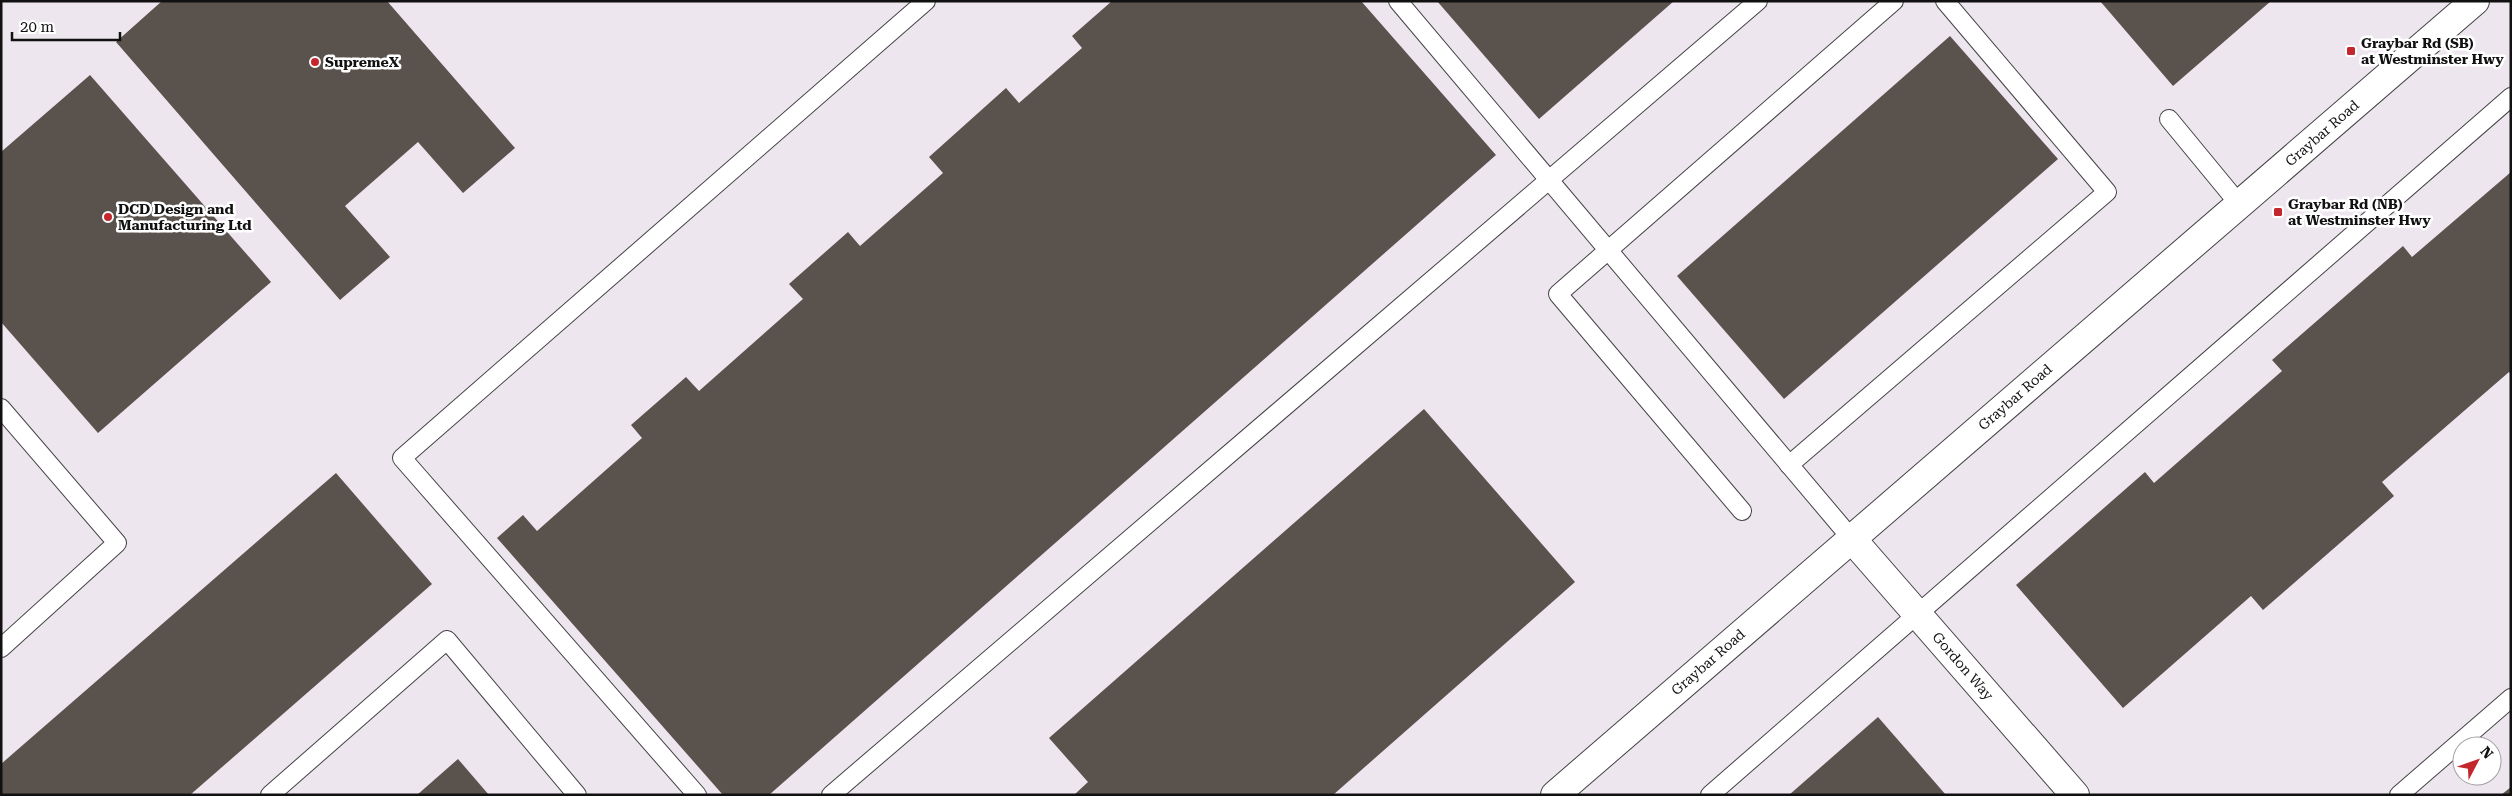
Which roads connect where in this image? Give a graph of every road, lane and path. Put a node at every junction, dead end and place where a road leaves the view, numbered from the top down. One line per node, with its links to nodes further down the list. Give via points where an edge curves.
1 (926, 1): 21 (lane, via 402,458)
2 (1398, 1): 9 (lane)
3 (1758, 1): 9 (lane)
4 (1894, 1): 11 (lane)
5 (1945, 1): 13 (lane, via 2107,192)
6 (2475, 1): 10 (street, Graybar Road)
7 (2511, 97): 16 (lane)
8 (2169, 119): 10 (lane)
9 (1549, 180): 11 (lane); 22 (lane)
10 (2239, 204): 15 (street, Graybar Road)
11 (1608, 250): 13 (lane); 14 (lane, via 1558,294)
12 (1, 408): 17 (lane, via 117,543)
13 (1789, 465): 15 (lane)
14 (1742, 511)
15 (1851, 538): 16 (street, Gordon Way); 23 (street, Graybar Road)
16 (1918, 615): 24 (lane); 25 (street, Gordon Way)
17 (1, 648)
18 (2511, 698): 26 (lane)
19 (270, 795): 20 (lane, via 447,640)
20 (577, 795)
21 (697, 795)
22 (831, 795)
23 (1555, 795)
24 (1710, 795)
25 (2075, 795)
26 (2399, 795)

